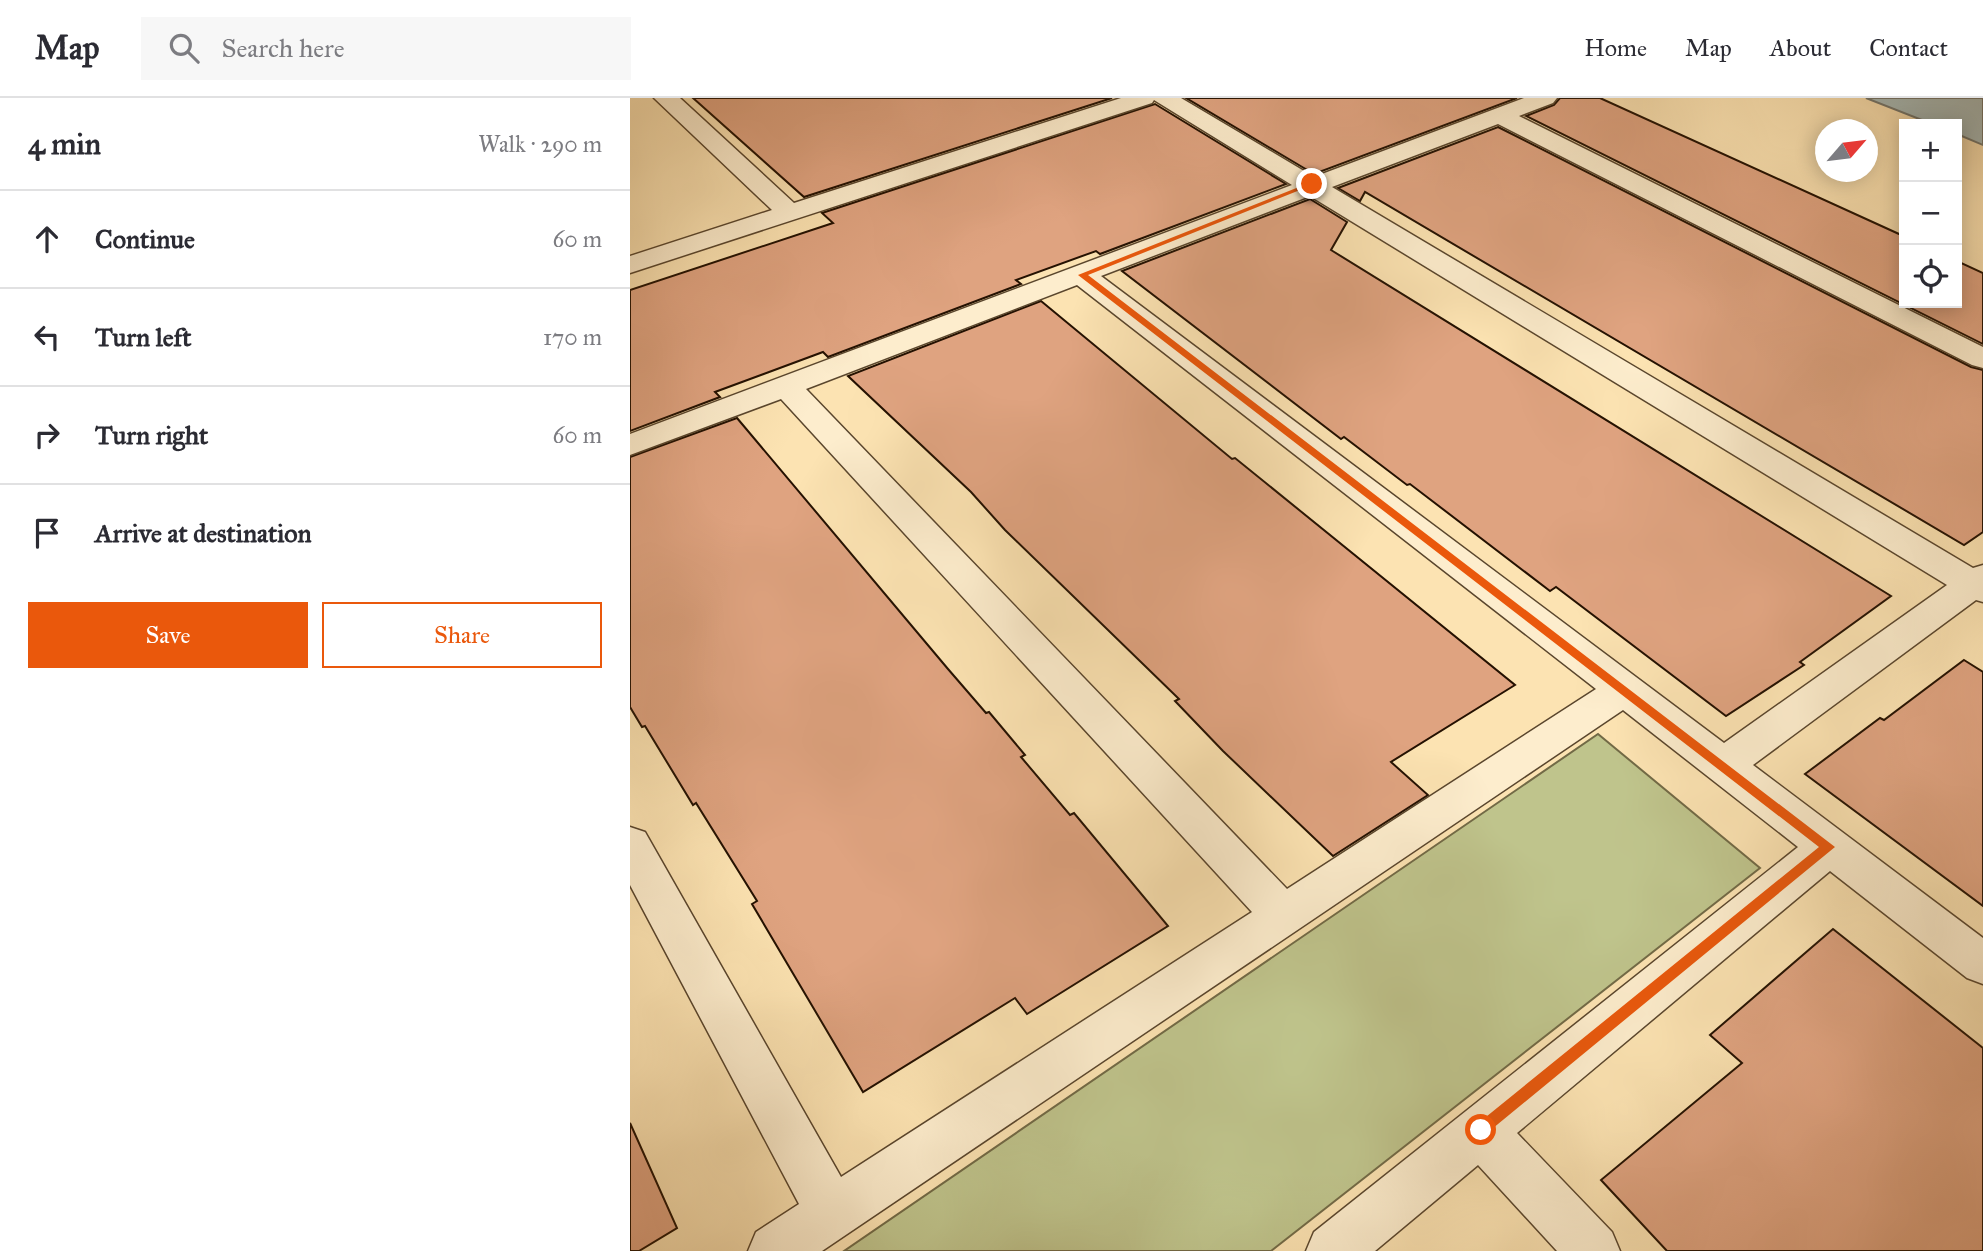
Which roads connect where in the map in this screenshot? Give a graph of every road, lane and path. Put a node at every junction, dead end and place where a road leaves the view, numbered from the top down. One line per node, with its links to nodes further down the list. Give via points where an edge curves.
1 (666, 98): 8 (street)
2 (1090, 98): 8 (street)
3 (1144, 98): 8 (street)
4 (1165, 98): 7 (street)
5 (1545, 98): 6 (street)
6 (1500, 116): 7 (street); 12 (street)
7 (1312, 184): 11 (street); 15 (street)
8 (782, 205): 9 (street); 10 (street)
9 (630, 242)
10 (630, 265)
11 (1082, 275): 13 (street); 16 (street)
12 (1983, 359)
13 (786, 386): 14 (street); 20 (street)
14 (630, 445)
15 (1980, 584): 17 (street)
16 (1623, 691): 17 (street); 20 (street)
17 (1722, 766): 19 (street)
18 (630, 844): 23 (street)
19 (1829, 847): 21 (street); 22 (street)
20 (1283, 915): 23 (street)
21 (1983, 964)
22 (1481, 1130): 25 (street); 26 (street)
23 (832, 1213): 24 (street)
24 (775, 1251)
25 (1333, 1251)
26 (1593, 1251)

